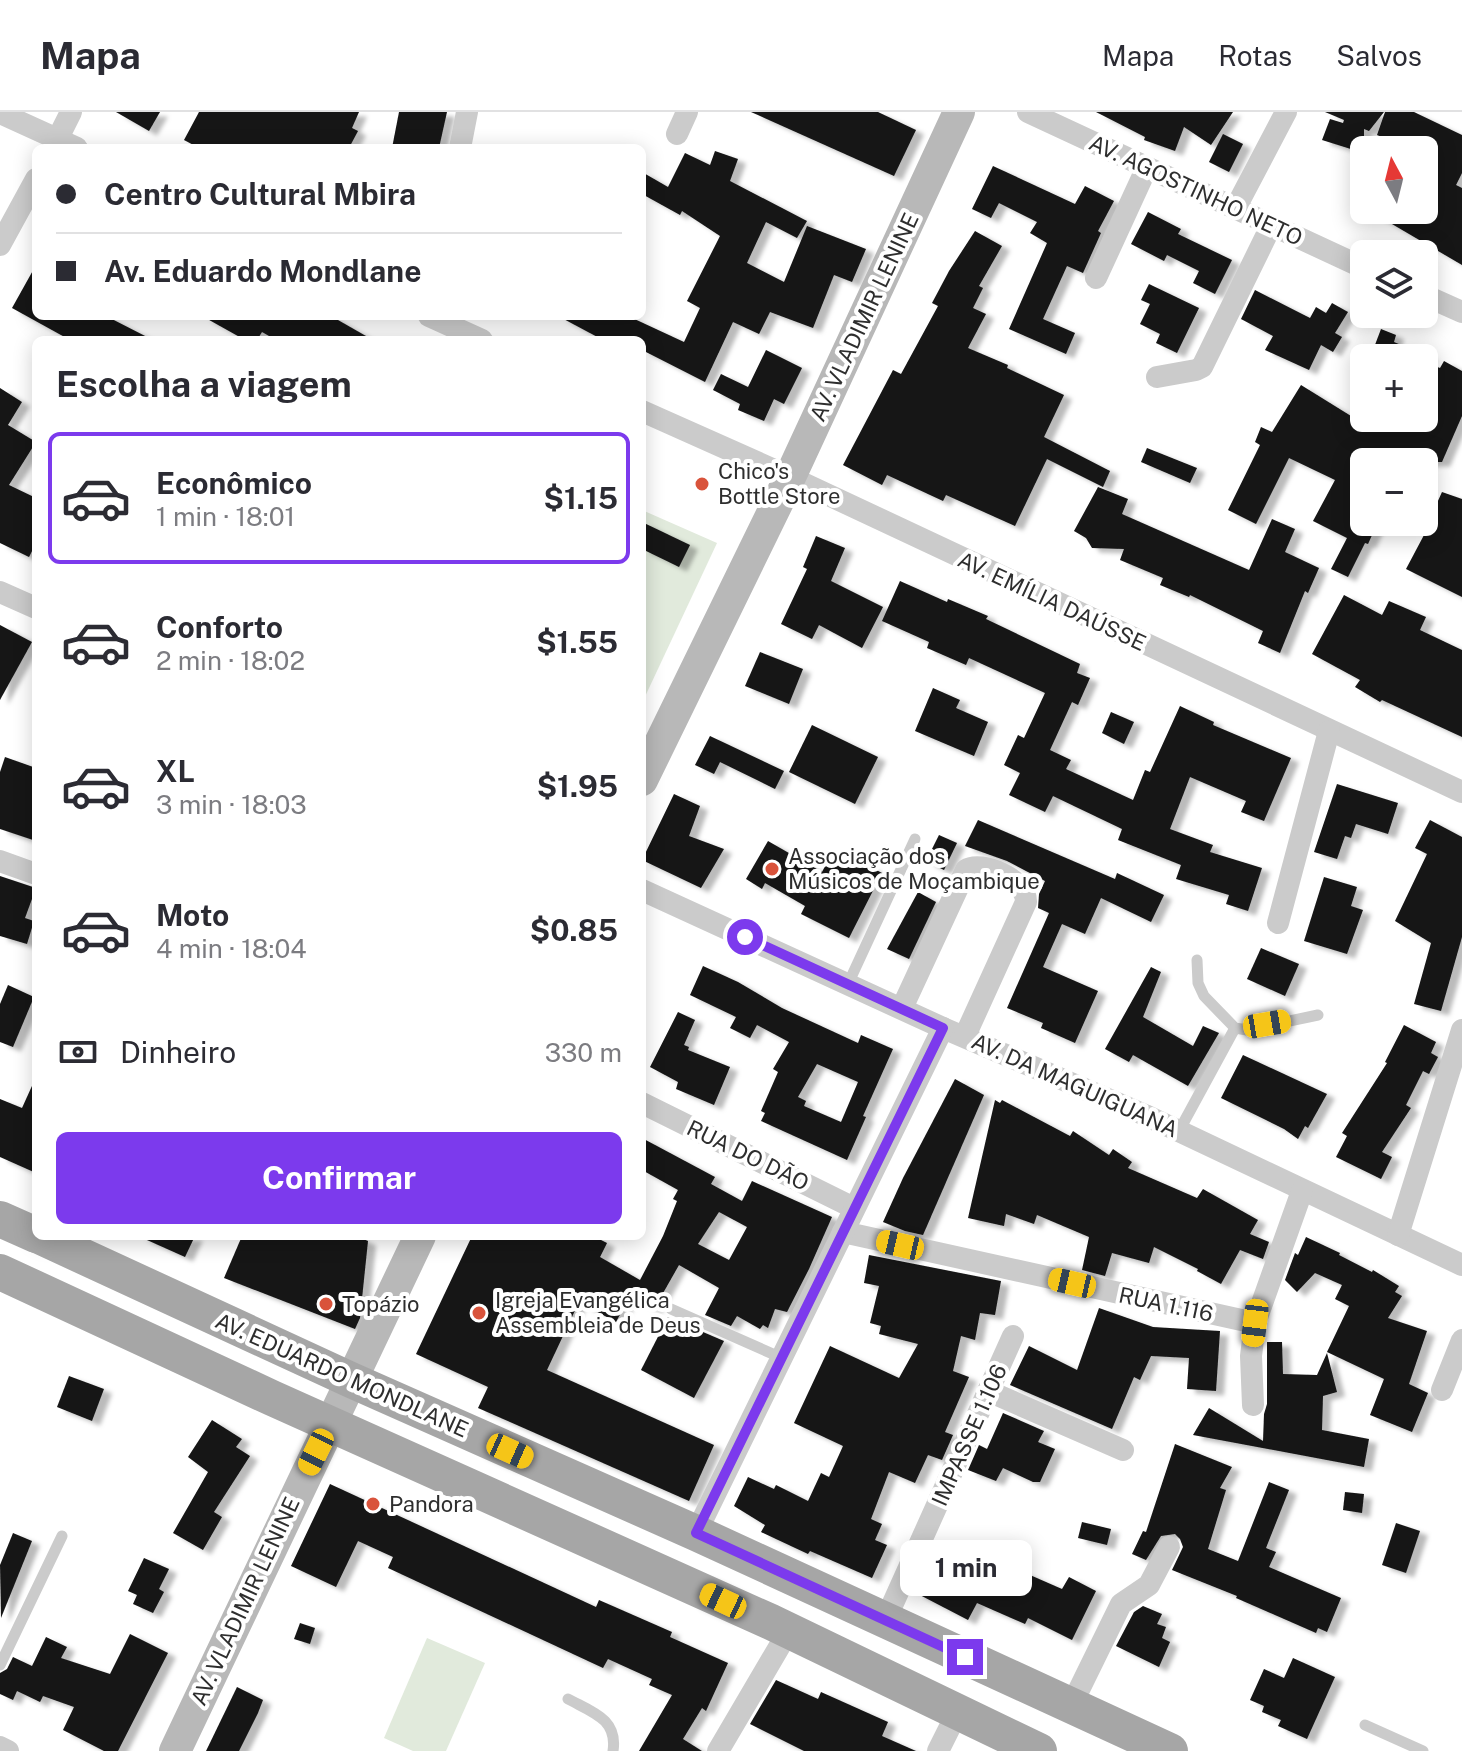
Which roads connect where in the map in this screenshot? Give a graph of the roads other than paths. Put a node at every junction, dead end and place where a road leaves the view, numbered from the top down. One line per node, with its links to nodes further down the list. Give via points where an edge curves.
1 (71, 112): 10 (street)
2 (467, 112): 11 (street)
3 (687, 112): 8 (street)
4 (959, 112): 25 (main road, AV. VLADIMIR LENINE)
5 (1028, 112): 12 (street, AV. AGOSTINHO NETO)
6 (1286, 112): 14 (street)
7 (0, 113): 9 (street)
8 (677, 134)
9 (60, 144)
10 (62, 144)
11 (461, 144)
12 (1147, 167): 14 (street, AV. AGOSTINHO NETO); 18 (street)
13 (32, 186): 16 (street)
14 (1235, 209): 15 (street, AV. AGOSTINHO NETO)
15 (1271, 226): 17 (street, AV. AGOSTINHO NETO); 23 (street, via 1202,367)
16 (0, 245)
17 (1350, 262)
18 (1096, 278)
19 (1438, 301): 20 (street)
20 (1462, 312)
21 (438, 320): 22 (street)
22 (473, 336)
23 (1157, 377)
24 (646, 413): 25 (street, AV. EMÍLIA DAÚSSE)
25 (790, 477): 28 (street, AV. EMÍLIA DAÚSSE); 29 (main road, AV. VLADIMIR LENINE)
26 (0, 592): 27 (street)
27 (32, 606)
28 (1329, 731): 30 (street, AV. EMÍLIA DAÚSSE); 35 (street)
29 (646, 772)
30 (1462, 792)
31 (915, 839): 37 (lane)
32 (0, 861): 33 (street)
33 (32, 873)
34 (646, 892): 37 (street, AV. DA MAGUIGUANA)
35 (1278, 923)
36 (1197, 960): 41 (lane, via 1204,996)
37 (848, 984): 38 (street, AV. DA MAGUIGUANA)
38 (902, 1008): 40 (street, AV. DA MAGUIGUANA); 43 (street, via 966,870 980,867 1017,882 1026,902)
39 (1318, 1015): 41 (lane)
40 (943, 1028): 43 (street, AV. DA MAGUIGUANA); 47 (street)
41 (1235, 1028): 45 (lane)
42 (1462, 1030): 51 (street)
43 (965, 1036): 45 (street, AV. DA MAGUIGUANA)
44 (646, 1105): 47 (street, RUA DO DÃO)
45 (1179, 1131): 46 (street, AV. DA MAGUIGUANA)
46 (1302, 1191): 51 (street, AV. DA MAGUIGUANA); 57 (street)
47 (854, 1208): 49 (street)
48 (0, 1219): 50 (main road, AV. EDUARDO MONDLANE)
49 (843, 1232): 57 (street, RUA 1.116); 60 (street)
50 (32, 1233)
51 (1398, 1235): 54 (street, AV. DA MAGUIGUANA)
52 (48, 1240): 61 (main road, AV. EDUARDO MONDLANE)
53 (418, 1240): 61 (main road, AV. VLADIMIR LENINE)
54 (1462, 1265)
55 (0, 1272): 65 (main road)
56 (671, 1309): 60 (lane)
57 (1255, 1323): 64 (street)
58 (1013, 1336): 63 (street, IMPASSE 1.106)
59 (1462, 1340): 62 (street)
60 (782, 1358): 67 (street)
61 (351, 1380): 65 (main road, AV. VLADIMIR LENINE); 67 (main road, AV. EDUARDO MONDLANE)
62 (1442, 1390)
63 (988, 1391): 66 (street); 70 (street, IMPASSE 1.106)
64 (1253, 1405)
65 (330, 1424): 71 (main road); 79 (main road, AV. VLADIMIR LENINE)
66 (1123, 1450)
67 (696, 1533): 70 (main road, AV. EDUARDO MONDLANE)
68 (62, 1536): 72 (lane)
69 (1169, 1547): 74 (street, via 1149,1585 1121,1604)
70 (885, 1621): 74 (main road, AV. EDUARDO MONDLANE)
71 (788, 1632): 75 (main road); 81 (street)
72 (0, 1665)
73 (568, 1699): 80 (lane, via 608,1720)
74 (1071, 1706): 84 (main road, AV. EDUARDO MONDLANE)
75 (957, 1713): 82 (street); 83 (main road)
76 (1365, 1725): 85 (lane)
77 (0, 1747): 78 (street)
78 (8, 1751)
79 (175, 1751)
80 (613, 1751)
81 (718, 1751)
82 (938, 1751)
83 (1039, 1751)
84 (1170, 1751)
85 (1423, 1751)

